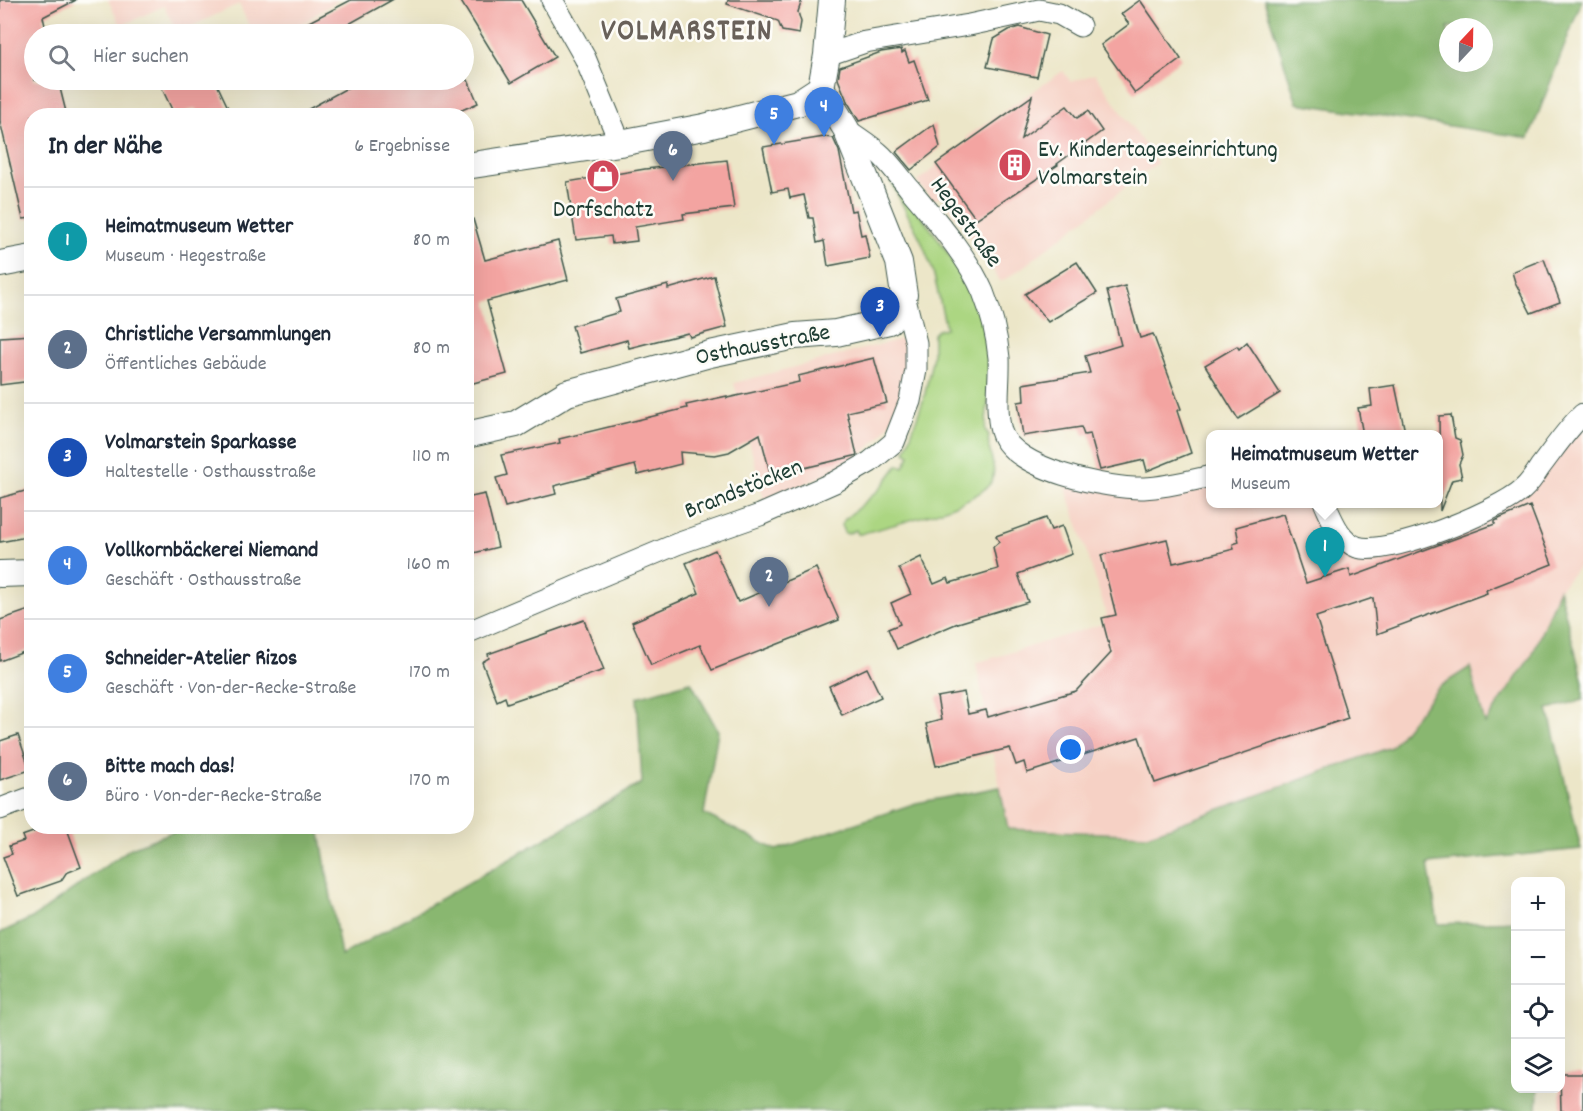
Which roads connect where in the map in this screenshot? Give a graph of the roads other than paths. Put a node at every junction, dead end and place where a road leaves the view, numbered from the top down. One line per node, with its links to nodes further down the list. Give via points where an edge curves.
1 (552, 0): 7 (street, via 585,58)
2 (832, 0): 4 (street)
3 (1080, 26): 4 (street, via 1059,14 1039,10 865,42)
4 (827, 55): 5 (street)
5 (821, 88): 6 (street); 7 (street, via 798,103)
6 (846, 129): 11 (street, via 899,262); 14 (street, Hegestraße, via 882,155 939,224 982,290 993,321 999,358 1002,433 1014,449 1053,471 1089,482 1142,488)
7 (620, 143): 8 (street)
8 (474, 165)
9 (1, 258): 10 (street)
10 (24, 258)
11 (904, 295): 13 (street, Osthausstraße, via 889,321 710,354 567,393 516,424); 18 (street, Brandstöcken, via 916,344 910,401 894,442 870,462 760,515 677,544)
12 (1583, 414): 15 (street, via 1525,488 1509,500 1397,546 1366,549 1352,544 1337,528)
13 (474, 433)
14 (1206, 477)
15 (1327, 508)
16 (24, 573): 17 (street)
17 (0, 574)
18 (474, 630)
19 (24, 800): 20 (street)
20 (0, 809)

